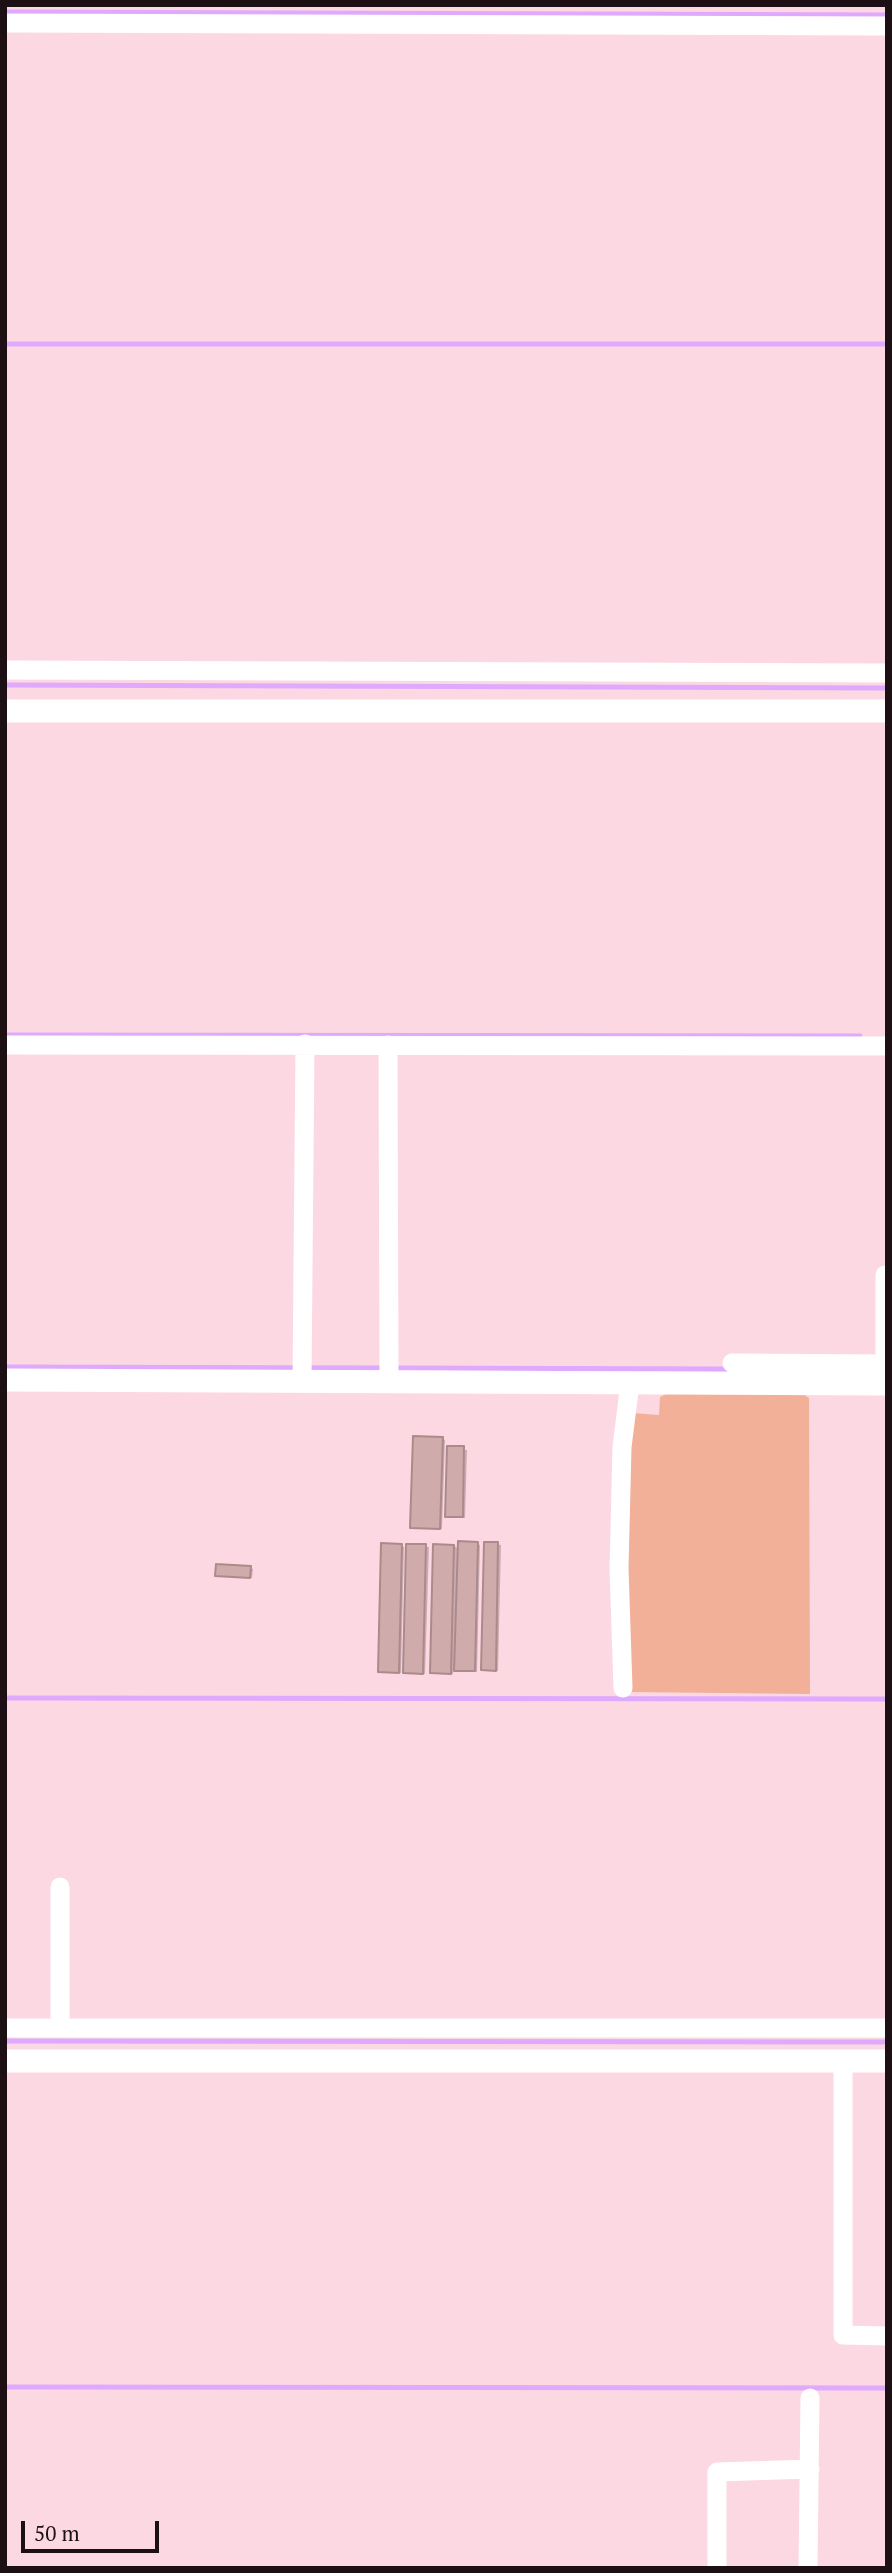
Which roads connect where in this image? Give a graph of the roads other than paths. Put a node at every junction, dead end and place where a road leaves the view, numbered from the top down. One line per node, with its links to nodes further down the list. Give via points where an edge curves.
1 (5, 23): 2 (street)
2 (887, 26)
3 (5, 670): 4 (street)
4 (887, 673)
5 (5, 711): 6 (street)
6 (887, 712)
7 (304, 1044): 8 (street); 9 (street); 14 (street)
8 (5, 1045)
9 (388, 1045): 10 (street); 15 (street)
10 (887, 1046)
11 (885, 1275): 13 (street)
12 (732, 1363): 16 (street)
13 (886, 1371): 16 (street)
14 (302, 1372): 15 (street); 17 (street)
15 (389, 1372): 18 (street)
16 (783, 1372): 18 (street)
17 (5, 1380)
18 (630, 1383): 19 (street, via 622,1447 619,1568)
19 (623, 1689)
20 (60, 1887): 23 (street)
21 (5, 2028): 23 (street)
22 (887, 2028): 27 (street)
23 (64, 2040): 25 (street); 25 (street); 28 (street)
24 (422, 2042): 25 (street); 25 (street); 26 (street); 26 (street)
25 (276, 2043)
26 (589, 2043): 27 (street); 27 (street)
27 (753, 2043): 29 (street)
28 (5, 2061)
29 (843, 2061): 30 (street); 31 (street, via 843,2335)
30 (887, 2061)
31 (887, 2336)
32 (810, 2398): 33 (street)
33 (810, 2469): 34 (street, via 717,2472); 35 (street)
34 (717, 2568)
35 (808, 2568)

